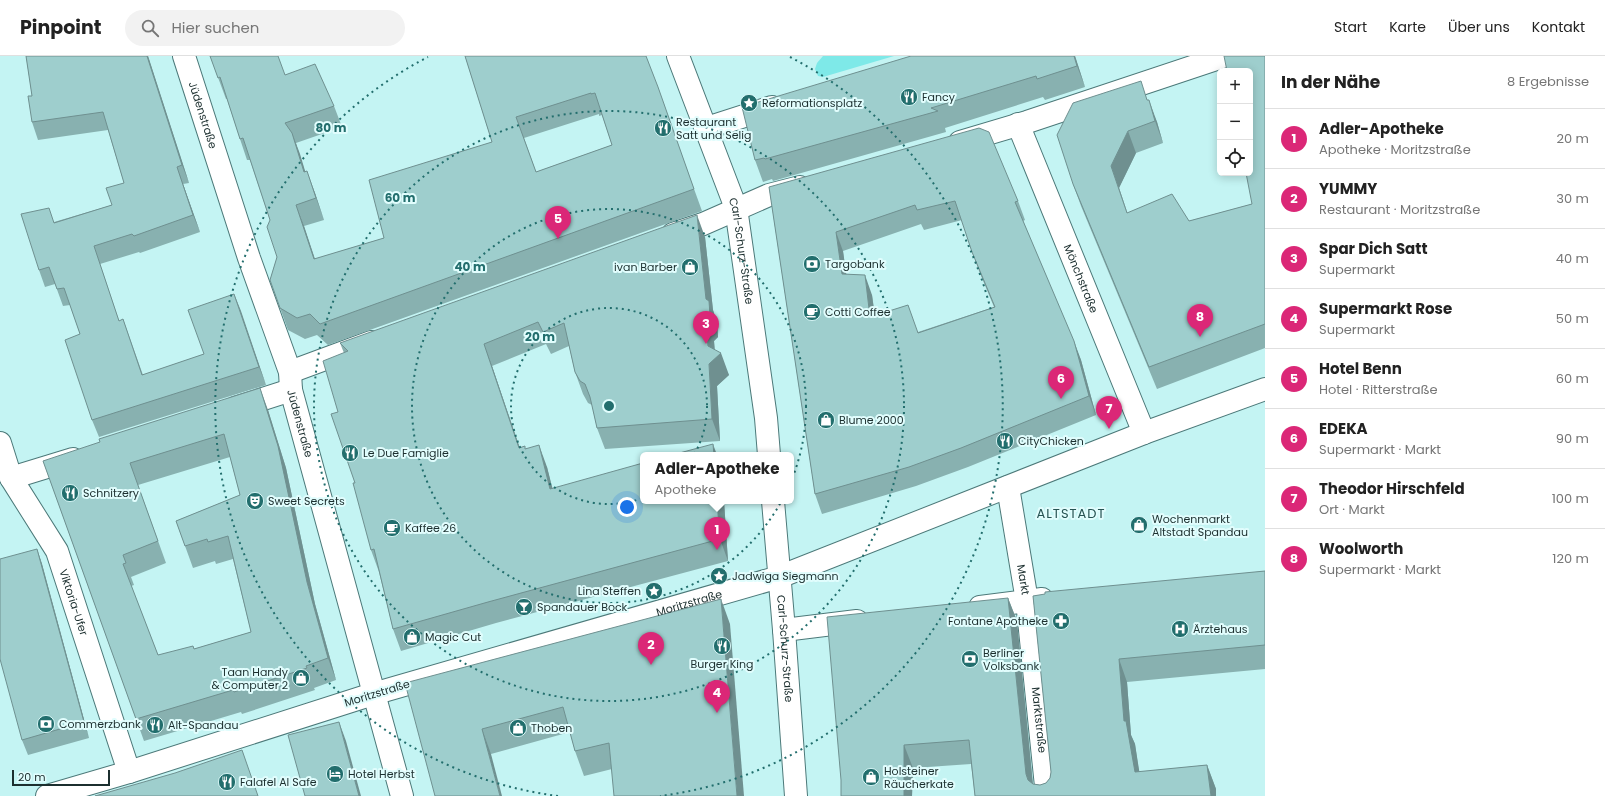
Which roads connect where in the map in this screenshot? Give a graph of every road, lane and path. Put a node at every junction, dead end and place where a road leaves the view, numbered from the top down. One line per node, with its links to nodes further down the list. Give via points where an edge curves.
1 (184, 56): 12 (street, Jüdenstraße)
2 (678, 56): 6 (street, Carl-Schurz-Straße)
3 (1225, 56): 5 (street)
4 (789, 102): 6 (street)
5 (1018, 124): 7 (street); 15 (street, Mönchstraße)
6 (707, 128): 9 (street, Carl-Schurz-Straße)
7 (944, 146)
8 (822, 180): 9 (street, via 769,195)
9 (736, 208): 10 (street, via 703,224); 18 (street, Carl-Schurz-Straße)
10 (651, 242)
11 (392, 334): 12 (street)
12 (290, 381): 14 (street); 28 (street, Jüdenstraße)
13 (1265, 389): 15 (street)
14 (215, 414)
15 (1144, 433): 20 (street)
16 (0, 443): 19 (street, Viktoria-Ufer)
17 (94, 452): 19 (street)
18 (769, 452)
19 (11, 478): 29 (street, Viktoria-Ufer, via 57,551)
20 (1008, 487): 22 (street); 24 (street, Markt)
21 (773, 504): 22 (street, Carl-Schurz-Straße)
22 (779, 577): 27 (street, Carl-Schurz-Straße); 28 (street, Moritzstraße)
23 (1059, 597): 24 (street, Markt)
24 (1027, 601): 25 (street); 33 (street, Marktstraße)
25 (957, 610)
26 (880, 619): 27 (street)
27 (784, 630): 32 (street, Carl-Schurz-Straße)
28 (373, 694): 29 (street, Moritzstraße); 31 (street, Jüdenstraße)
29 (129, 772): 30 (street, Moritzstraße)
30 (58, 794)
31 (402, 796)
32 (796, 796)
33 (1047, 796)

